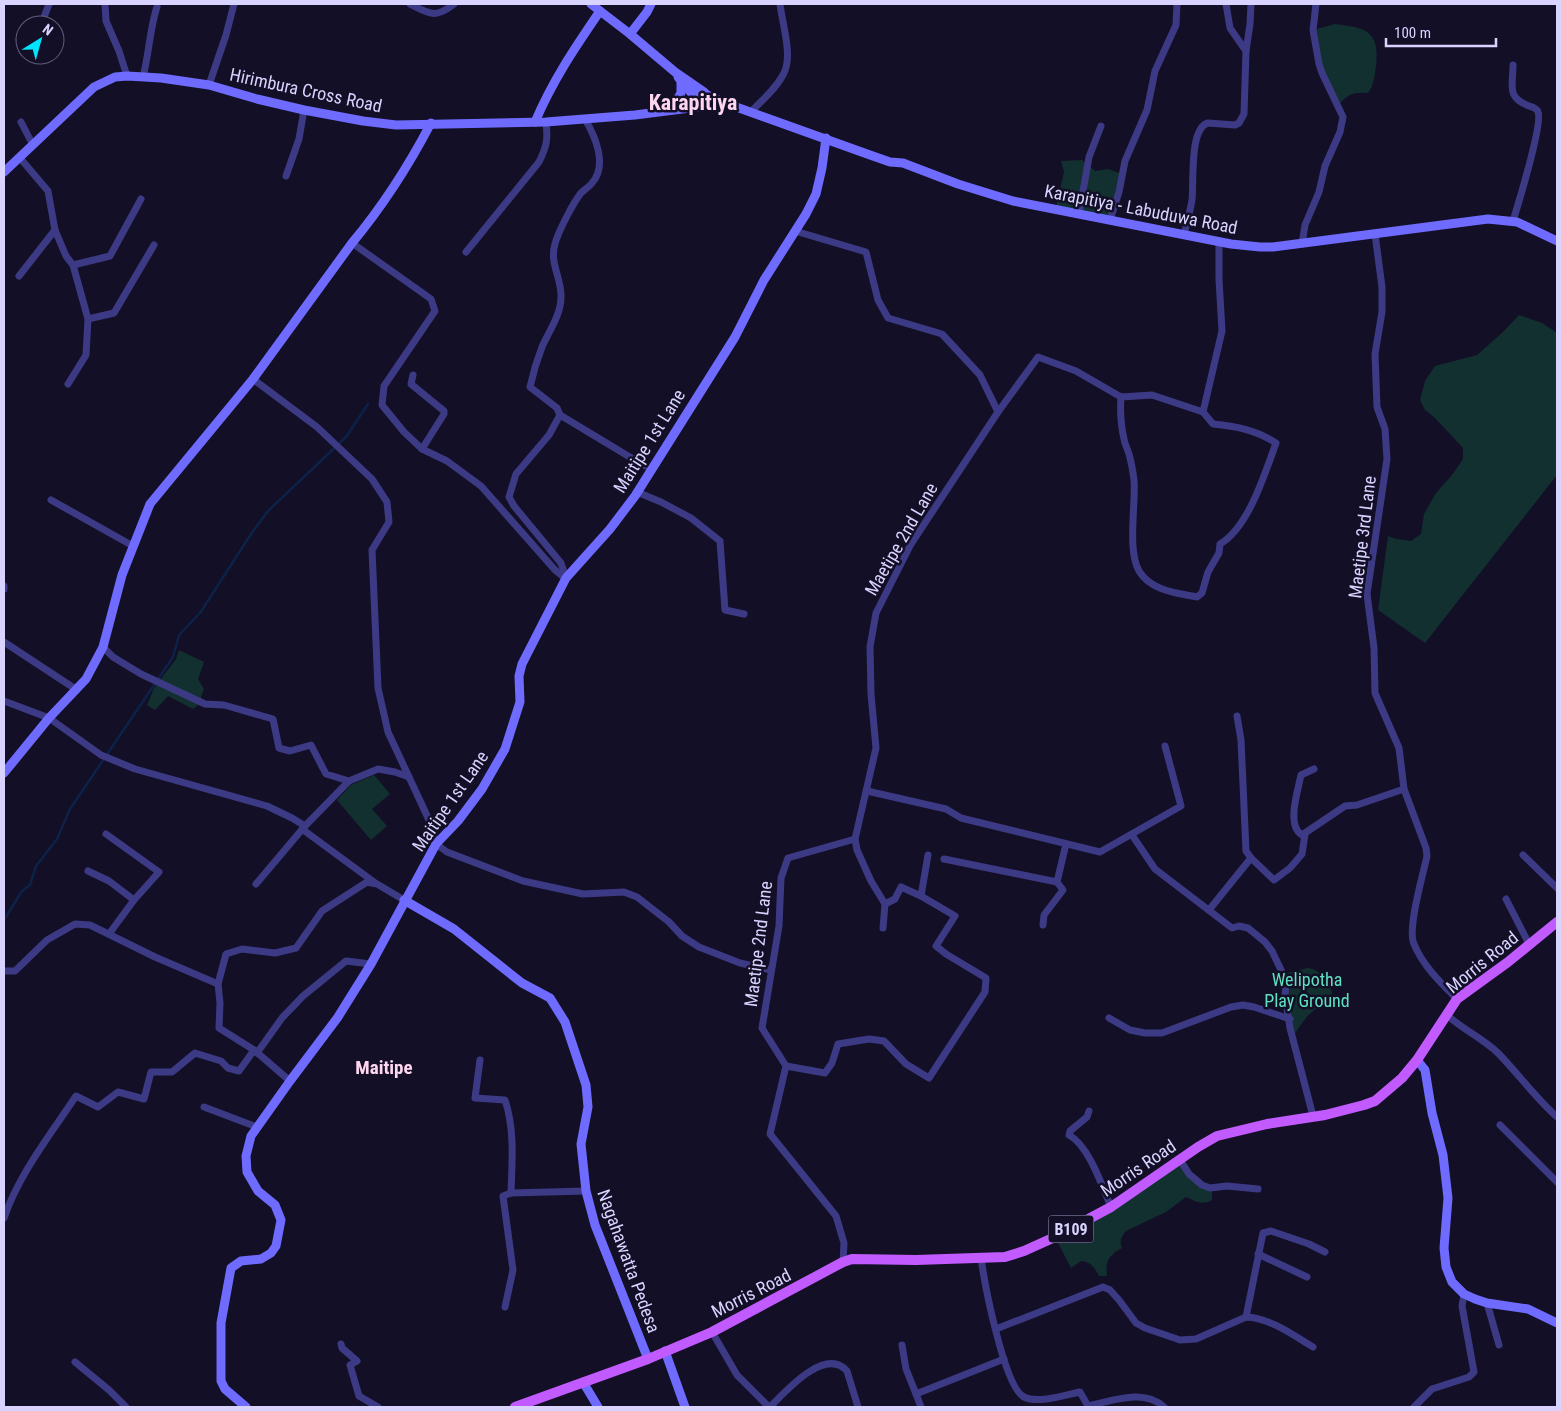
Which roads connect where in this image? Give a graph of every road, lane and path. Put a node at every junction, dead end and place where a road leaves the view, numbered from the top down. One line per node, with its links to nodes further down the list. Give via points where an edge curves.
1 (105, 4): 18 (street, via 106,21)
2 (234, 4): 21 (street)
3 (410, 4): 4 (street, via 431,14 442,13)
4 (454, 4)
5 (591, 4): 13 (street)
6 (651, 4): 14 (street)
7 (780, 4): 28 (street, via 788,62 781,80)
8 (1177, 4): 42 (street, via 1176,25 1155,71 1147,110 1125,161)
9 (1226, 4): 15 (street, via 1230,28)
10 (1251, 4): 15 (street)
11 (1316, 4): 52 (street, via 1314,30 1319,64 1343,118 1305,225)
12 (157, 7): 19 (street)
13 (600, 11): 14 (street); 31 (street, via 566,60)
14 (630, 34): 17 (street)
15 (1246, 51): 47 (street, via 1242,119 1235,125 1204,124 1196,139 1192,200)
16 (1513, 64): 43 (street, via 1515,98 1535,108 1539,112 1539,120)
17 (675, 72): 20 (street); 22 (street, Karapitiya - Labuduwa Road)
18 (127, 76): 19 (street, Hirimbura Cross Road); 36 (street, Hirimbura Cross Road, via 115,77 94,87)
19 (143, 77): 21 (street, Hirimbura Cross Road)
20 (681, 81): 23 (street); 27 (street, via 681,93)
21 (209, 85): 26 (street, Hirimbura Cross Road)
22 (706, 94): 23 (street, via 698,92); 24 (street, Karapitiya - Labuduwa Road); 25 (street, via 708,100)
23 (694, 97): 25 (street, via 694,103); 27 (street)
24 (728, 104): 25 (street, Karapitiya - Labuduwa Road); 28 (street, Karapitiya - Labuduwa Road)
25 (702, 106): 27 (street, Hirimbura Cross Road)
26 (304, 110): 33 (street, Hirimbura Cross Road, via 396,125); 39 (street, via 299,139)
27 (669, 110): 29 (street, Hirimbura Cross Road)
28 (751, 112): 35 (street, Karapitiya - Labuduwa Road)
29 (585, 119): 32 (street, Hirimbura Cross Road); 63 (street, via 599,151 598,174 574,204 554,245 553,262 562,296 530,387 557,408)
30 (21, 122): 36 (street)
31 (535, 122): 32 (street, Hirimbura Cross Road); 33 (street, Hirimbura Cross Road)
32 (546, 122): 53 (street, via 548,138 539,162)
33 (431, 123): 50 (street, via 417,150)
34 (1101, 126): 41 (street, via 1089,158)
35 (826, 138): 41 (street, Karapitiya - Labuduwa Road, via 1013,201); 45 (street, Maitipe 1st Lane, via 816,194)
36 (33, 146): 37 (street, Hirimbura Cross Road)
37 (20, 158): 38 (street, Hirimbura Cross Road); 44 (street, via 48,191)
38 (4, 172)
39 (286, 176)
40 (141, 199): 54 (street, via 110,256)
41 (1079, 214): 42 (street, Karapitiya - Labuduwa Road)
42 (1110, 220): 47 (street, Karapitiya - Labuduwa Road)
43 (1513, 221): 46 (street, Karapitiya - Labuduwa Road, via 1488,219); 48 (street, Karapitiya - Labuduwa Road)
44 (55, 230): 54 (street); 55 (street)
45 (795, 231): 61 (street, via 866,252 878,300 888,318 942,334 980,375); 65 (street, Maitipe 1st Lane, via 764,280 735,337)
46 (1375, 234): 52 (street, Karapitiya - Labuduwa Road); 82 (street, Maetipe 3rd Lane, via 1382,312 1375,354 1377,398 1385,429 1387,459 1367,594 1376,693 1399,748)
47 (1184, 235): 49 (street, Karapitiya - Labuduwa Road)
48 (1557, 241)
49 (1219, 242): 52 (street, Karapitiya - Labuduwa Road, via 1260,247); 62 (street, via 1222,331)
50 (352, 243): 58 (street); 64 (street, via 431,299 435,311 384,386 382,405)
51 (154, 244): 56 (street, via 114,313)
52 (1302, 244)
53 (466, 252)
54 (73, 265): 56 (street)
55 (19, 276)
56 (88, 319): 59 (street, via 86,355)
57 (413, 375): 64 (street, via 411,384 444,411)
58 (253, 379): 68 (street, via 150,504); 80 (street, via 317,427 372,479 387,502 389,522 372,550 378,688 388,732)
59 (68, 384)
60 (1121, 398): 61 (street, Maetipe 2nd Lane, via 1076,371 1038,357); 62 (street, via 1152,395); 62 (street, via 1124,441 1131,459 1134,482 1132,519 1139,571 1160,589 1197,598 1202,593 1220,544 1229,539 1255,500 1276,442 1234,426 1213,424)
61 (998, 412): 83 (street, Maetipe 2nd Lane, via 911,544 876,613 870,647 876,748)
62 (1203, 412)
63 (560, 415): 65 (street); 69 (street, via 549,435 516,474 509,497 561,563)
64 (422, 449): 69 (street, via 447,461 482,486 555,570)
65 (652, 468): 66 (street, Maitipe 1st Lane)
66 (637, 492): 69 (street, Maitipe 1st Lane, via 610,529); 70 (street, via 691,518 720,542 725,610)
67 (51, 500): 68 (street)
68 (134, 546): 72 (street, via 122,575)
69 (566, 578): 90 (street, Maitipe 1st Lane, via 522,664 520,702 505,749 482,789)
70 (744, 614)
71 (4, 642): 73 (street)
72 (103, 647): 73 (street); 81 (street, via 141,674 205,704 224,705 273,718 279,748 290,751 311,746 326,774)
73 (77, 690): 76 (street)
74 (4, 702): 76 (street)
75 (1237, 716): 94 (street, via 1242,740 1246,851)
76 (49, 718): 79 (street); 85 (street, via 101,755 127,766 267,806)
77 (1166, 746): 88 (street, via 1181,806)
78 (1314, 769): 87 (street, via 1301,775 1294,815 1293,824 1297,832)
79 (4, 773)
80 (409, 777): 81 (street, via 378,769); 90 (street)
81 (349, 781): 85 (street)
82 (1404, 789): 87 (street, via 1357,805 1344,806); 116 (street, Maetipe 3rd Lane, via 1427,856 1412,928 1413,943 1430,972)
83 (867, 792): 84 (street); 89 (street, Maetipe 2nd Lane); 91 (street, via 946,809 961,818)
84 (921, 807)
85 (304, 828): 98 (street); 99 (street)
86 (106, 834): 103 (street, via 159,872)
87 (1305, 834): 94 (street, via 1302,854 1274,880)
88 (1132, 835): 91 (street, via 1100,852); 106 (street, via 1155,869)
89 (855, 840): 105 (street); 113 (street, Maetipe 2nd Lane, via 788,858 781,878 779,926)
90 (436, 844): 104 (street, Maitipe 1st Lane); 113 (street, via 447,852 523,881 583,894 624,892 638,897 699,947)
91 (1066, 844): 97 (street)
92 (928, 855): 101 (street)
93 (1523, 855): 100 (street)
94 (1251, 858): 106 (street)
95 (944, 860): 97 (street)
96 (88, 872): 103 (street, via 109,881)
97 (1057, 882): 108 (street, via 1063,890 1044,915)
98 (256, 884)
99 (377, 884): 104 (street); 115 (street, via 367,882 322,911 296,948 275,953 242,949 226,954)
100 (1557, 888)
101 (920, 896): 105 (street, via 901,887 895,900); 123 (street, via 955,916 936,946 986,978 985,992 929,1078 906,1064 884,1041 869,1039 838,1044 825,1073)
102 (1506, 899): 111 (street)
103 (134, 900): 110 (street)
104 (404, 900): 112 (street, Maitipe 1st Lane); 134 (street, Nagahawatta Pedesa, via 454,929 522,984 550,998 565,1022 586,1085 588,1107 581,1144)
105 (885, 904): 109 (street)
106 (1209, 910): 119 (street, via 1232,928 1248,928 1272,950 1286,982)
107 (1557, 922): 111 (main road, Morris Road / B109)
108 (1044, 925)
109 (883, 928)
110 (109, 934): 114 (street, via 90,925 75,924 47,940 15,971); 115 (street)
111 (1529, 944): 116 (main road, Morris Road / B109)
112 (370, 964): 120 (street, via 346,961 282,1018); 124 (street, Maitipe 1st Lane, via 338,1017)
113 (771, 970): 123 (street, Maetipe 2nd Lane, via 762,1028)
114 (4, 971)
115 (218, 984): 120 (street, via 219,1028)
116 (1457, 999): 117 (main road, Morris Road / B109)
117 (1447, 1015): 122 (main road, Morris Road / B109); 128 (street, via 1498,1053)
118 (1109, 1018): 119 (street, via 1130,1030 1145,1033 1162,1033 1243,1005)
119 (1290, 1019): 127 (street)
120 (256, 1051): 124 (street); 137 (street, via 239,1071 195,1053 172,1072 151,1072 144,1099 118,1092 98,1107 76,1096 28,1170)
121 (480, 1060): 135 (street, via 475,1098 505,1100 509,1112 513,1151)
122 (1416, 1060): 127 (main road, Morris Road / B109, via 1402,1078 1375,1101); 143 (street, via 1425,1070 1443,1154 1448,1198 1444,1248 1446,1267 1452,1282)
123 (786, 1066): 141 (street, via 770,1134 836,1216 844,1243)
124 (290, 1081): 130 (street, Maitipe 1st Lane)
125 (204, 1107): 130 (street)
126 (1089, 1111): 136 (street, via 1069,1135 1085,1151)
127 (1313, 1116): 131 (main road, Morris Road / B109, via 1216,1136)
128 (1557, 1117)
129 (1500, 1125): 132 (street)
130 (257, 1126): 161 (street, Maitipe 1st Lane, via 246,1156 247,1172 258,1191 275,1205 281,1220 276,1246 270,1253 261,1259 241,1261 231,1268 221,1323 221,1381 225,1389)
131 (1180, 1160): 133 (street, via 1190,1174 1210,1188); 136 (main road, Morris Road / B109)
132 (1557, 1182)
133 (1258, 1189)
134 (586, 1191): 135 (street); 155 (street, Nagahawatta Pedesa, via 595,1225)
135 (511, 1193): 145 (street, via 503,1196 512,1270)
136 (1111, 1207): 140 (main road, Morris Road / B109, via 1024,1251 1005,1257)
137 (4, 1218)
138 (1325, 1252): 139 (street, via 1272,1231 1263,1233)
139 (1258, 1254): 142 (street); 146 (street)
140 (981, 1257): 141 (main road, Morris Road / B109, via 852,1259); 148 (street, via 984,1285)
141 (843, 1262): 149 (main road, Morris Road / B109)
142 (1307, 1276)
143 (1464, 1294): 144 (street); 170 (street, via 1462,1306 1474,1372 1469,1377 1432,1389)
144 (1487, 1303): 147 (street, via 1528,1309); 152 (street)
145 (504, 1307)
146 (1246, 1317): 148 (street, via 1196,1339 1180,1340 1136,1322 1110,1290 1103,1287); 153 (street, via 1270,1323)
147 (1557, 1322)
148 (996, 1329): 156 (street)
149 (712, 1332): 154 (main road, Morris Road / B109); 166 (street, via 737,1375)
150 (341, 1344): 162 (street, via 357,1361 350,1365 359,1396)
151 (902, 1345): 159 (street, via 906,1369)
152 (1499, 1346)
153 (1313, 1347)
154 (665, 1351): 155 (main road, Morris Road / B109); 165 (street)
155 (648, 1359): 158 (main road, Morris Road / B109)
156 (1004, 1359): 159 (street); 169 (street, via 1016,1391 1024,1397 1034,1400 1080,1392 1088,1406 1133,1397 1150,1399)
157 (75, 1362): 160 (street)
158 (583, 1382): 163 (main road, Morris Road / B109); 164 (street)
159 (916, 1394): 168 (street)
160 (126, 1407)
161 (246, 1407)
162 (378, 1407)
163 (515, 1407)
164 (598, 1407)
165 (686, 1407)
166 (769, 1407): 167 (street, via 805,1373 831,1363 847,1371)
167 (858, 1407)
168 (921, 1407)
169 (1164, 1407)
170 (1414, 1407)

